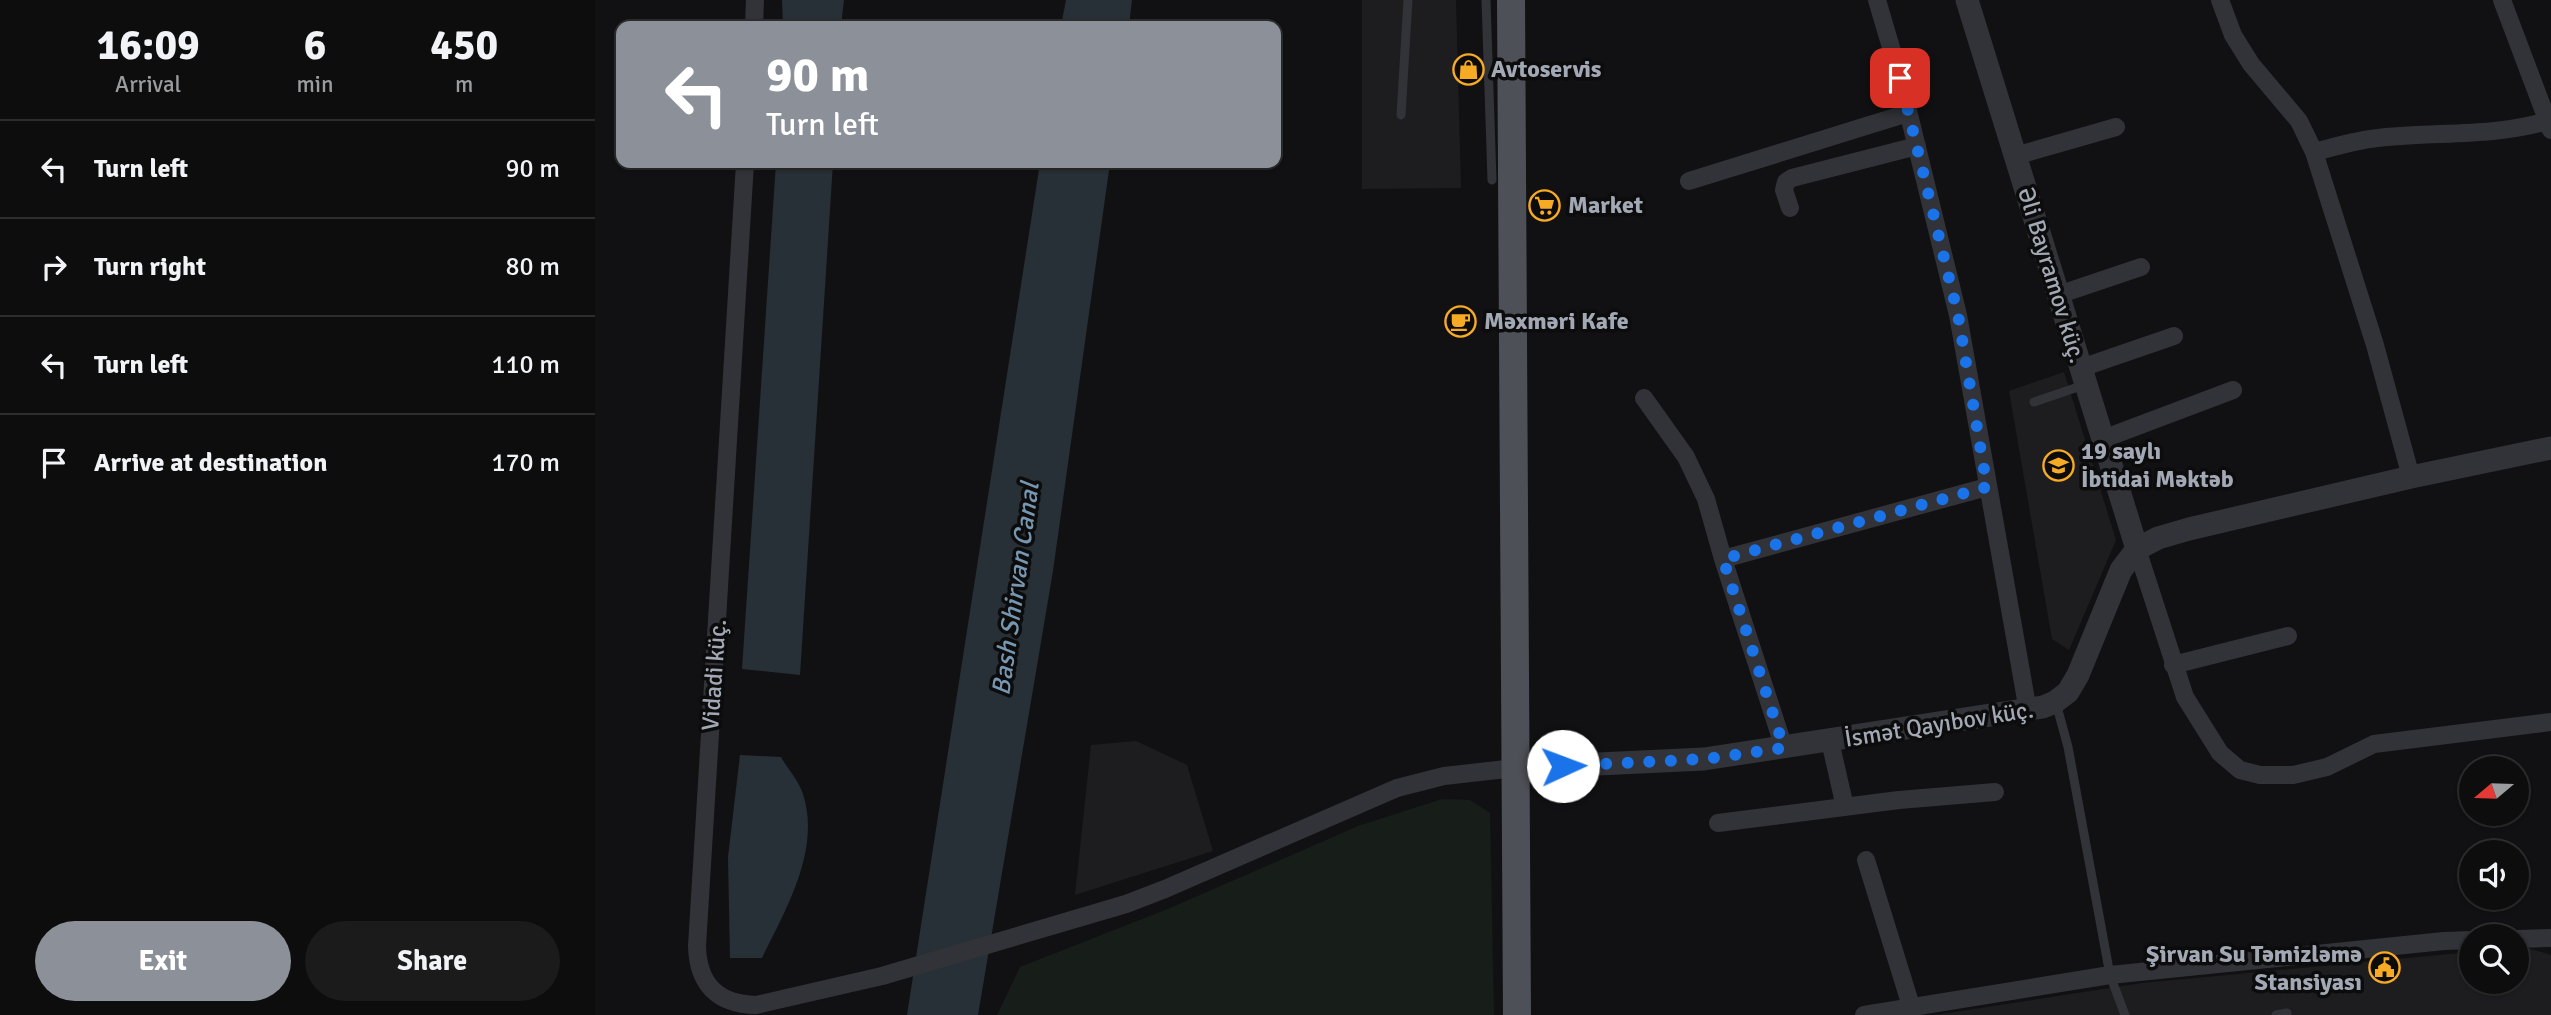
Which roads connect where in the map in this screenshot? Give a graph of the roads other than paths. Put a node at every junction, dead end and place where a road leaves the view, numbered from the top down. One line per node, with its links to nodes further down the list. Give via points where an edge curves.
1 (755, 0): 9 (street)
2 (1408, 0): 11 (lane)
3 (1486, 0): 18 (lane)
4 (1511, 0): 41 (main road)
5 (1877, 0): 10 (street)
6 (1968, 0): 16 (street, Əli Bayramov küç.)
7 (2220, 0): 15 (street, via 2233,35 2299,121)
8 (2502, 0): 12 (street)
9 (754, 21)
10 (1908, 113): 14 (street); 19 (street)
11 (1401, 115)
12 (2550, 124): 15 (street, via 2479,134 2378,138)
13 (2116, 128): 16 (street)
14 (1916, 146): 20 (street, via 1792,178 1784,190); 31 (street, via 1958,315)
15 (2314, 152): 30 (street)
16 (2015, 156): 22 (street, Əli Bayramov küç.)
17 (745, 168): 41 (street, Vidadi küç., via 697,964 719,996 738,1005 756,1005 897,971 1102,912 1165,889 1397,788 1444,776)
18 (1492, 180)
19 (1689, 181)
20 (1790, 208)
21 (2141, 267): 22 (street)
22 (2059, 295): 24 (street, Əli Bayramov küç.)
23 (2174, 336): 24 (street)
24 (2083, 376): 27 (lane); 28 (street, Əli Bayramov küç.)
25 (2233, 390): 28 (street)
26 (1644, 398): 33 (street, via 1686,457 1706,499)
27 (2034, 402)
28 (2103, 439): 32 (street, Əli Bayramov küç.)
29 (2551, 448): 30 (street)
30 (2411, 477): 32 (street, via 2189,529)
31 (1987, 487): 33 (street); 37 (street)
32 (2137, 549): 35 (street); 36 (street, İsmət Qayıbov küç., via 2121,570 2078,675)
33 (1723, 559): 40 (street)
34 (2288, 635): 35 (street)
35 (2173, 665): 38 (street, via 2185,697 2220,753 2240,770 2260,775 2293,775 2327,767 2374,744)
36 (2055, 702): 37 (street, İsmət Qayıbov küç.); 49 (lane, via 2063,722)
37 (2028, 710): 39 (street, İsmət Qayıbov küç.)
38 (2551, 722)
39 (1830, 741): 40 (street, İsmət Qayıbov küç.); 43 (street)
40 (1784, 748): 41 (street, İsmət Qayıbov küç., via 1669,762)
41 (1515, 768): 52 (main road)
42 (1995, 792): 43 (street)
43 (1845, 807): 44 (street)
44 (1718, 822)
45 (1865, 860): 50 (street)
46 (2551, 938): 47 (street)
47 (2529, 939)
48 (2459, 941): 49 (street)
49 (2110, 975): 50 (street); 54 (lane)
50 (1911, 1006): 53 (street)
51 (2287, 1013): 55 (lane)
52 (1517, 1015)
53 (1868, 1015)
54 (2125, 1015)
55 (2276, 1015)

